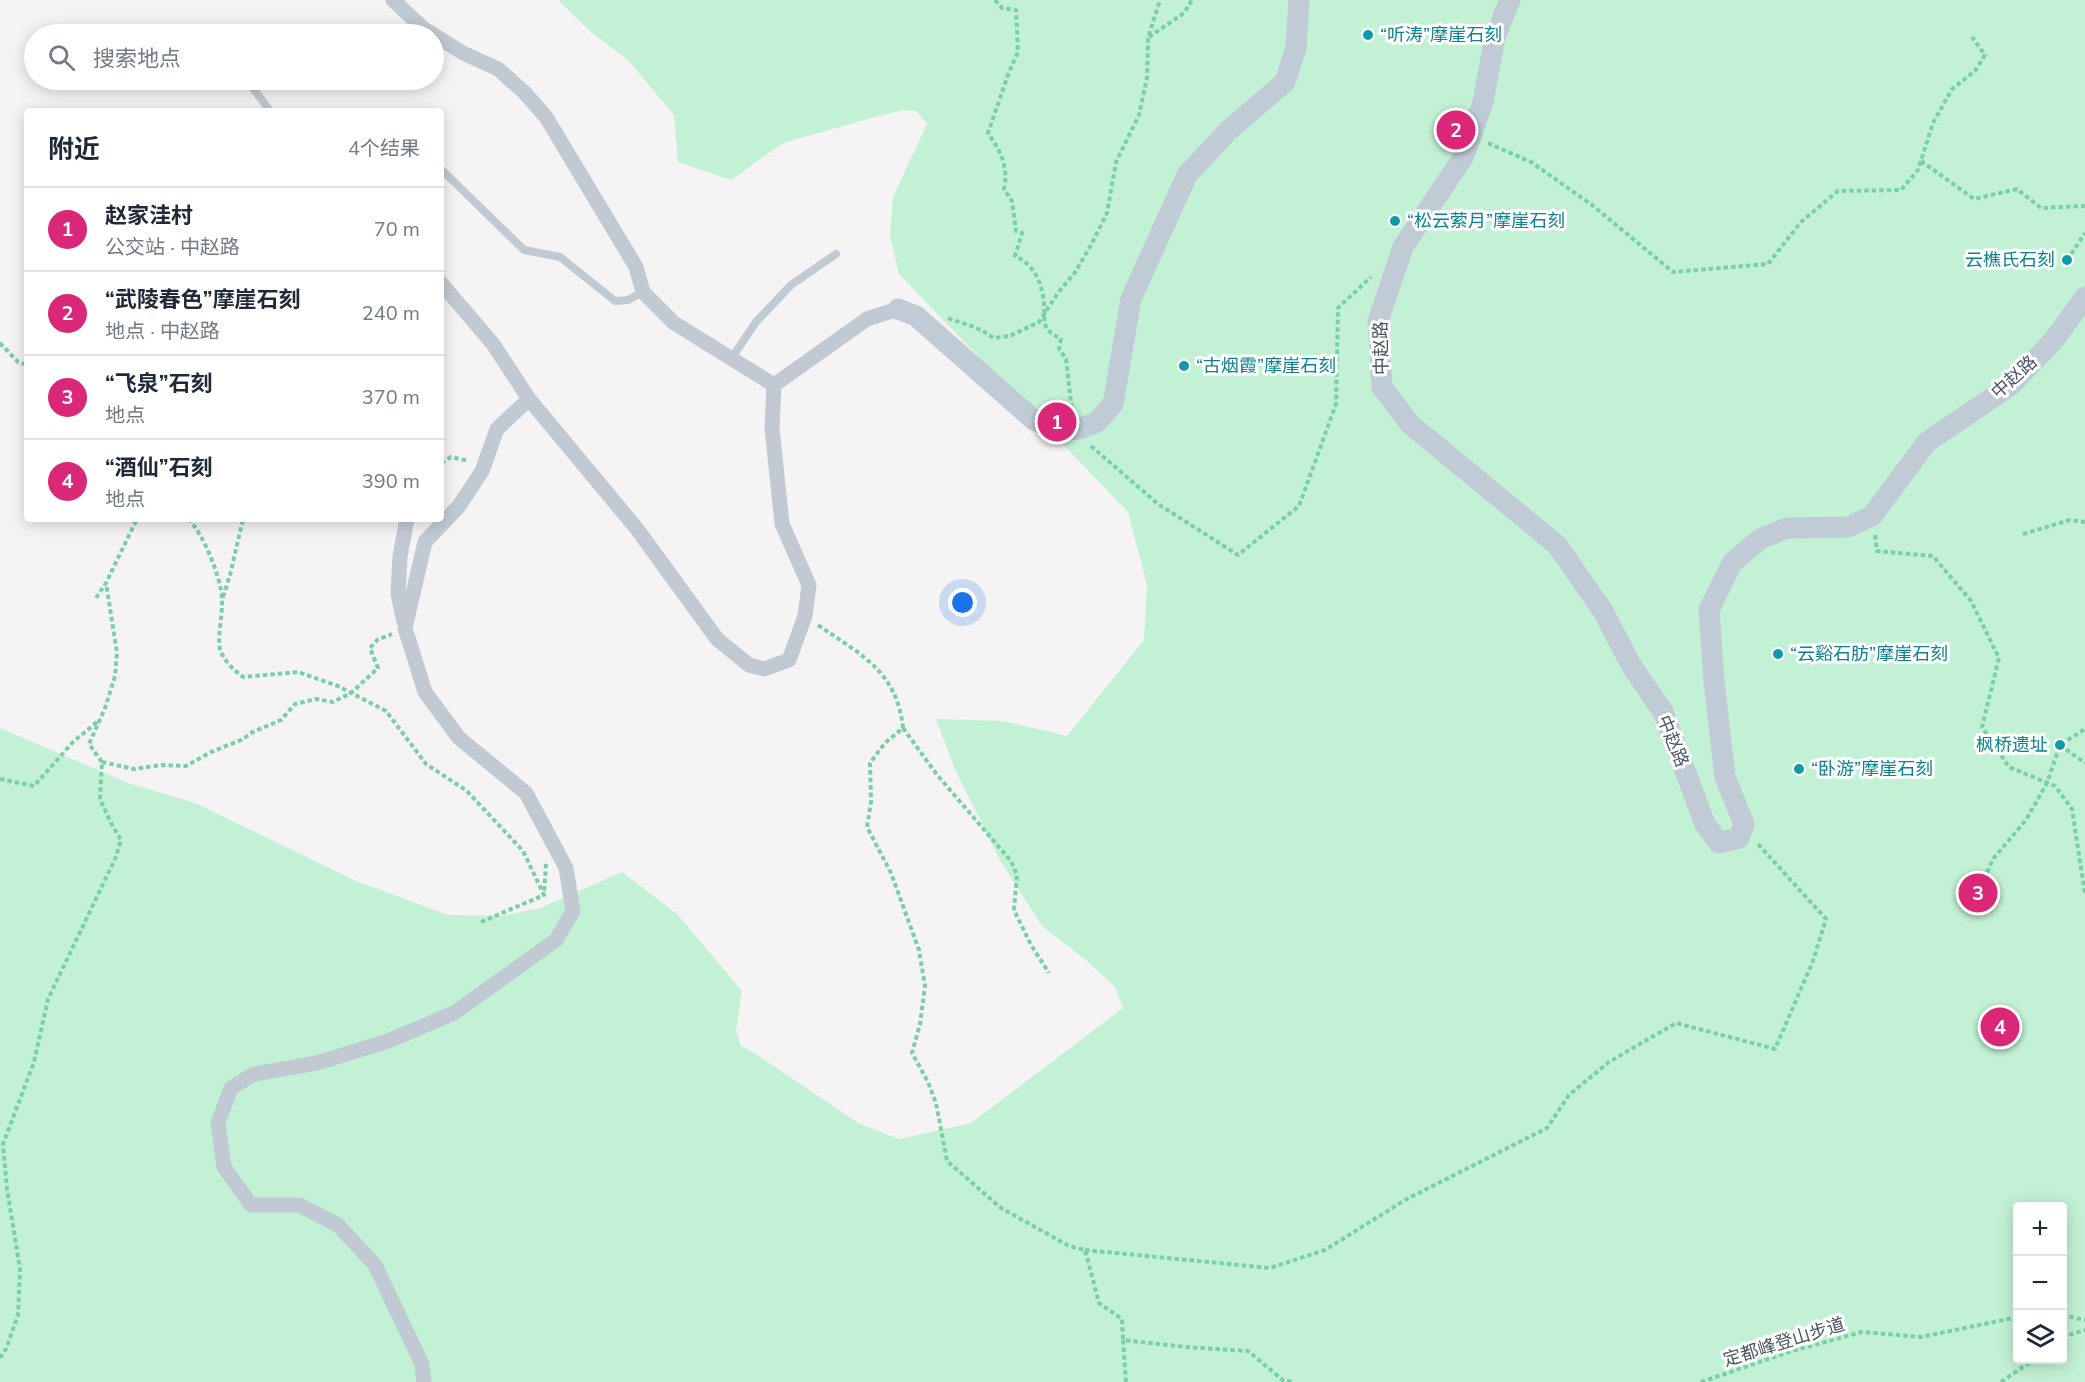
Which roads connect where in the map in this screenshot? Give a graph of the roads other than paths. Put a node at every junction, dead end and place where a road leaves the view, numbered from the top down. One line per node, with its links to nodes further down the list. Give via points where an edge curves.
1 (393, 0): 4 (street)
2 (1299, 0): 13 (street, via 1296,48 1286,82 1228,131 1187,175 1131,299 1113,404 1097,422 1057,430 1034,420 916,316)
3 (1510, 0): 12 (street, 中赵路, via 1495,37 1483,102 1464,156 1403,247 1378,321 1382,387 1410,424 1557,545 1603,611 1631,665 1664,712 1705,824 1719,843 1739,838 1744,824 1725,777 1709,609 1732,563 1760,539 1787,528 1848,527 1872,516 1927,442 2011,385 2054,340)
4 (419, 24)
5 (444, 42): 11 (street, via 498,69 546,117 636,267)
6 (254, 90): 7 (lane)
7 (268, 108)
8 (444, 172): 11 (lane, via 524,250 560,257 615,301 628,300)
9 (836, 254): 14 (lane, via 791,285 756,322)
10 (444, 287): 16 (street, via 493,344)
11 (643, 292): 14 (street, via 674,323)
12 (2085, 297)
13 (898, 309): 15 (street, via 867,319)
14 (731, 358): 15 (street)
15 (774, 386): 16 (street, via 772,428 782,524 809,585 805,616 789,660 764,669 749,665 717,639 637,529)
16 (529, 399): 18 (street, via 497,429 482,471)
17 (406, 522): 20 (street, via 398,594)
18 (444, 522)
19 (444, 522): 20 (street, via 425,542)
20 (405, 628): 21 (street, via 425,692 459,738 526,793 566,868 573,910 556,940 454,1013 387,1041 317,1063 254,1074 231,1088 218,1123 224,1167 251,1204 299,1205 338,1225 375,1265 422,1364)
21 (423, 1382)

